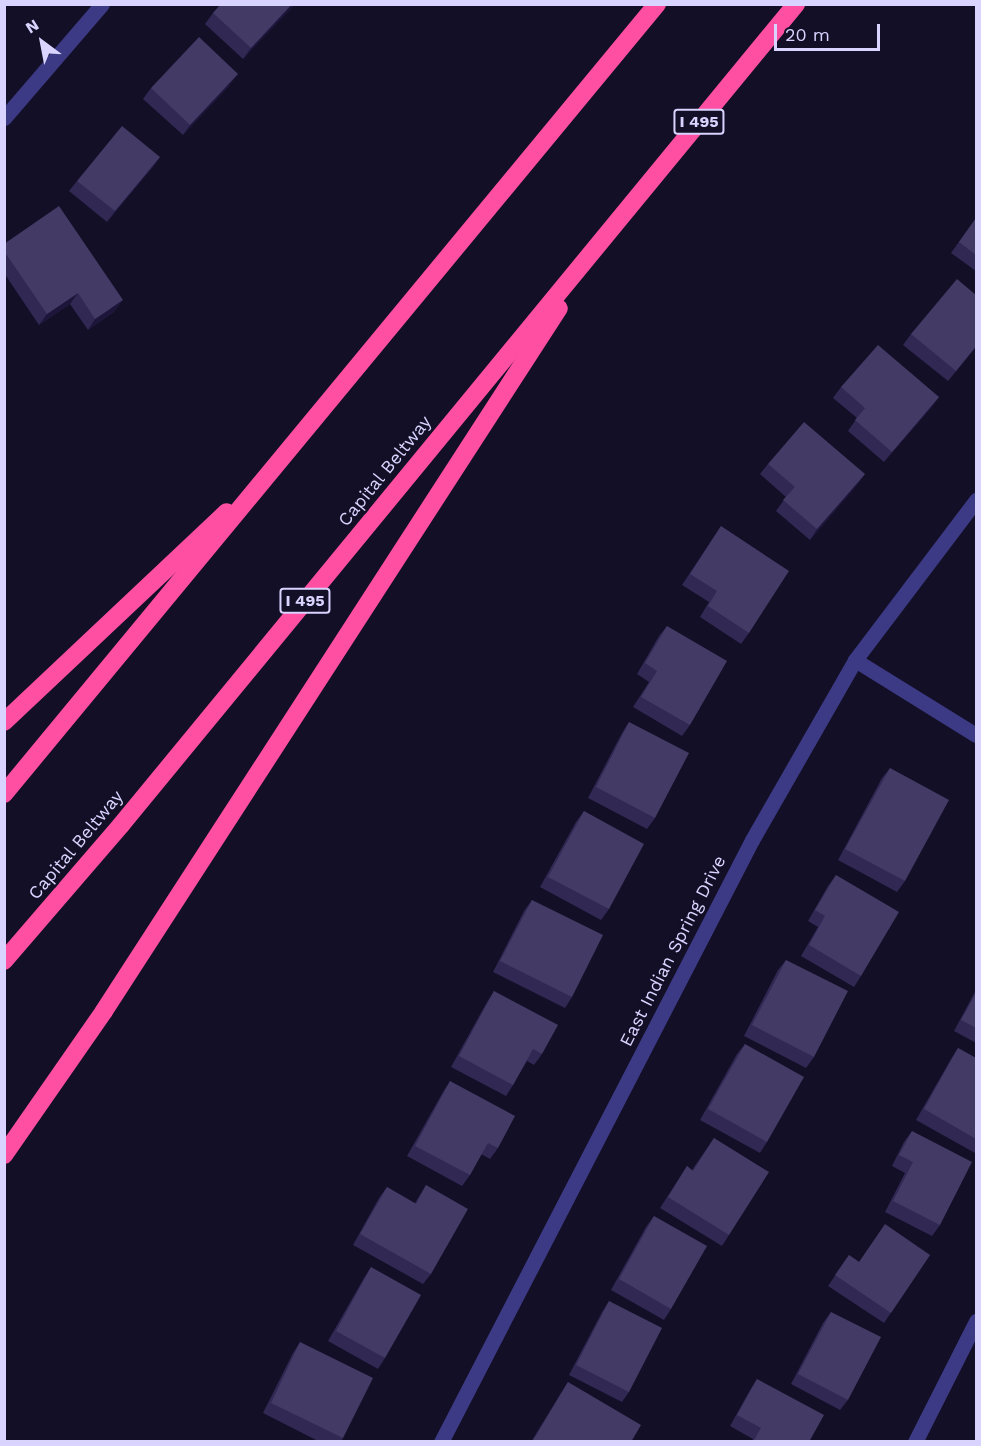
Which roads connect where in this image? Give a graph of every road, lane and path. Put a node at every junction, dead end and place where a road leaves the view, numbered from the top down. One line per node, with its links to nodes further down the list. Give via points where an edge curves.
1 (102, 4): 4 (street)
2 (657, 4): 6 (highway)
3 (796, 4): 5 (highway, Capital Beltway / I 495)
4 (4, 118)
5 (602, 240): 12 (highway, Capital Beltway / I 495); 13 (highway, via 366,610 46,1098)
6 (287, 454): 9 (highway); 11 (highway)
7 (976, 500): 8 (street, East Indian Spring Drive)
8 (855, 660): 10 (street); 15 (street, East Indian Spring Drive, via 752,840)
9 (4, 722)
10 (976, 735)
11 (4, 794)
12 (4, 961)
13 (4, 1155)
14 (976, 1321): 16 (street)
15 (441, 1442)
16 (915, 1442)

